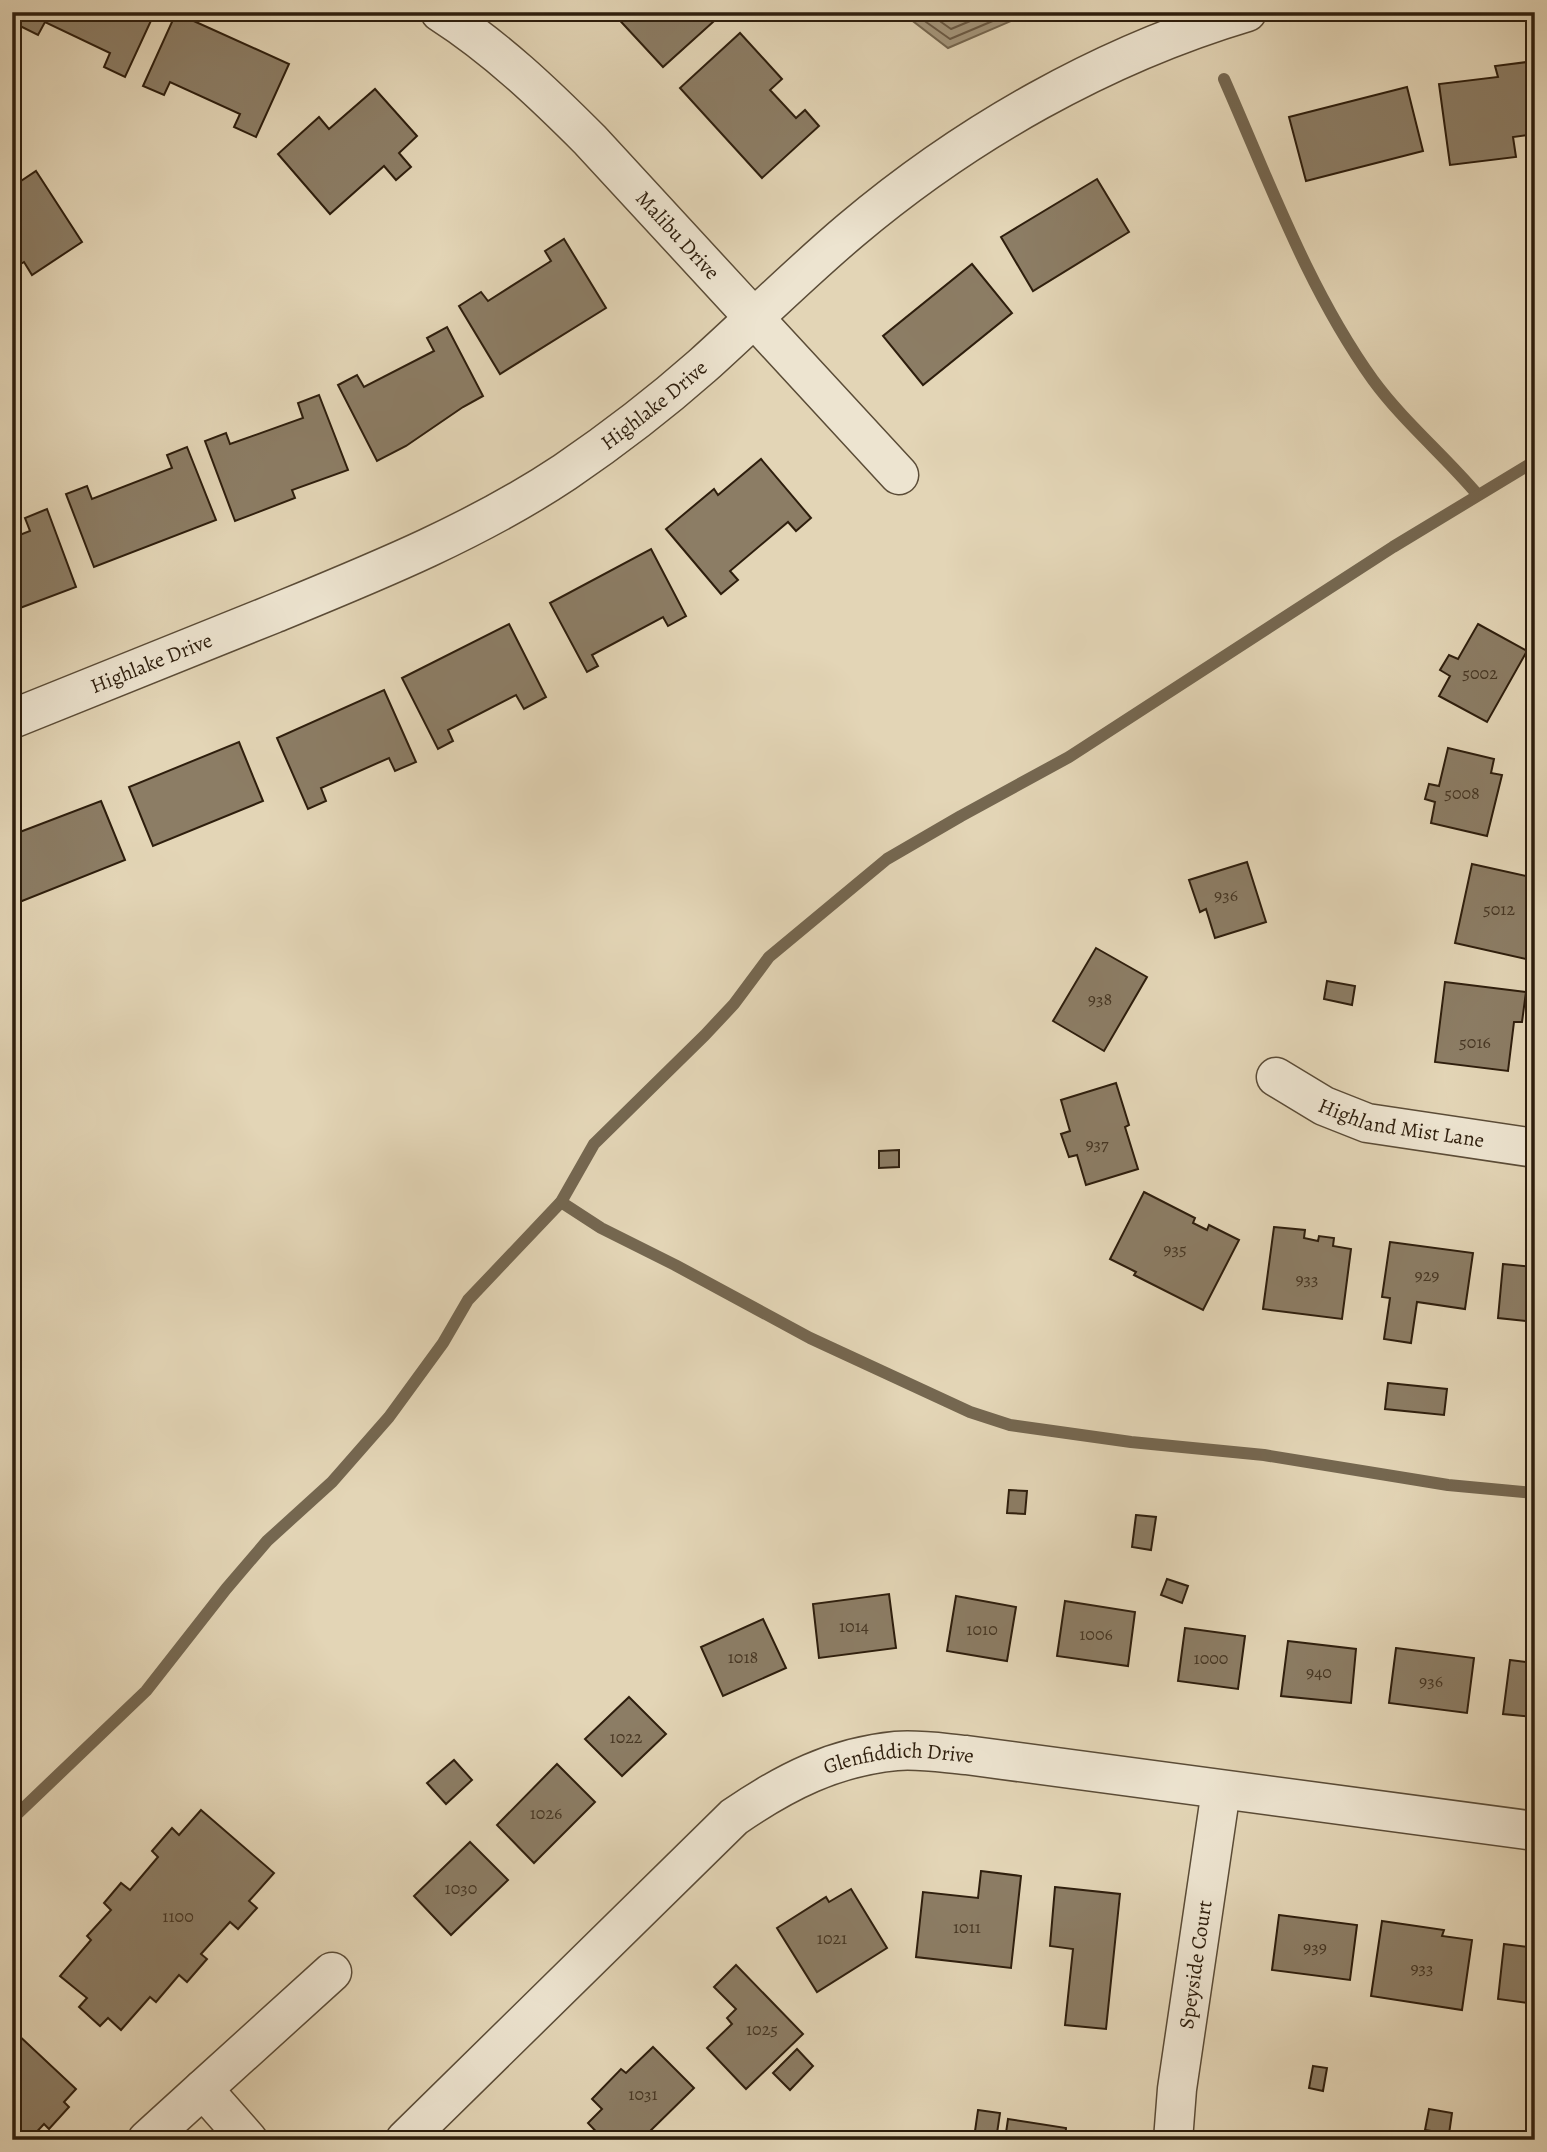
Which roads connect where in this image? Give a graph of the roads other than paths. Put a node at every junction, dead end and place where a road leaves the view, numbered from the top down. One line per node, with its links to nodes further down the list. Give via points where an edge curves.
1 (440, 12): 3 (street, Malibu Drive, via 489,45 537,88)
2 (1247, 12): 3 (street, Highlake Drive, via 1124,59 972,139 850,231)
3 (754, 318): 4 (street, Malibu Drive); 5 (street, Highlake Drive, via 618,435 491,515 336,588)
4 (899, 475)
5 (12, 719)
6 (1276, 1077): 7 (street, Highland Mist Lane, via 1324,1106 1367,1123)
7 (1535, 1148)
8 (1221, 1790): 9 (street, Glenfiddich Drive); 14 (street, Glenfiddich Drive, via 966,1755 898,1751 820,1768 775,1789 734,1817); 15 (street, Speyside Court)
9 (1535, 1831)
10 (332, 1972): 11 (street)
11 (203, 2089): 12 (street); 13 (street)
12 (147, 2140)
13 (248, 2140)
14 (405, 2140)
15 (1173, 2140)

